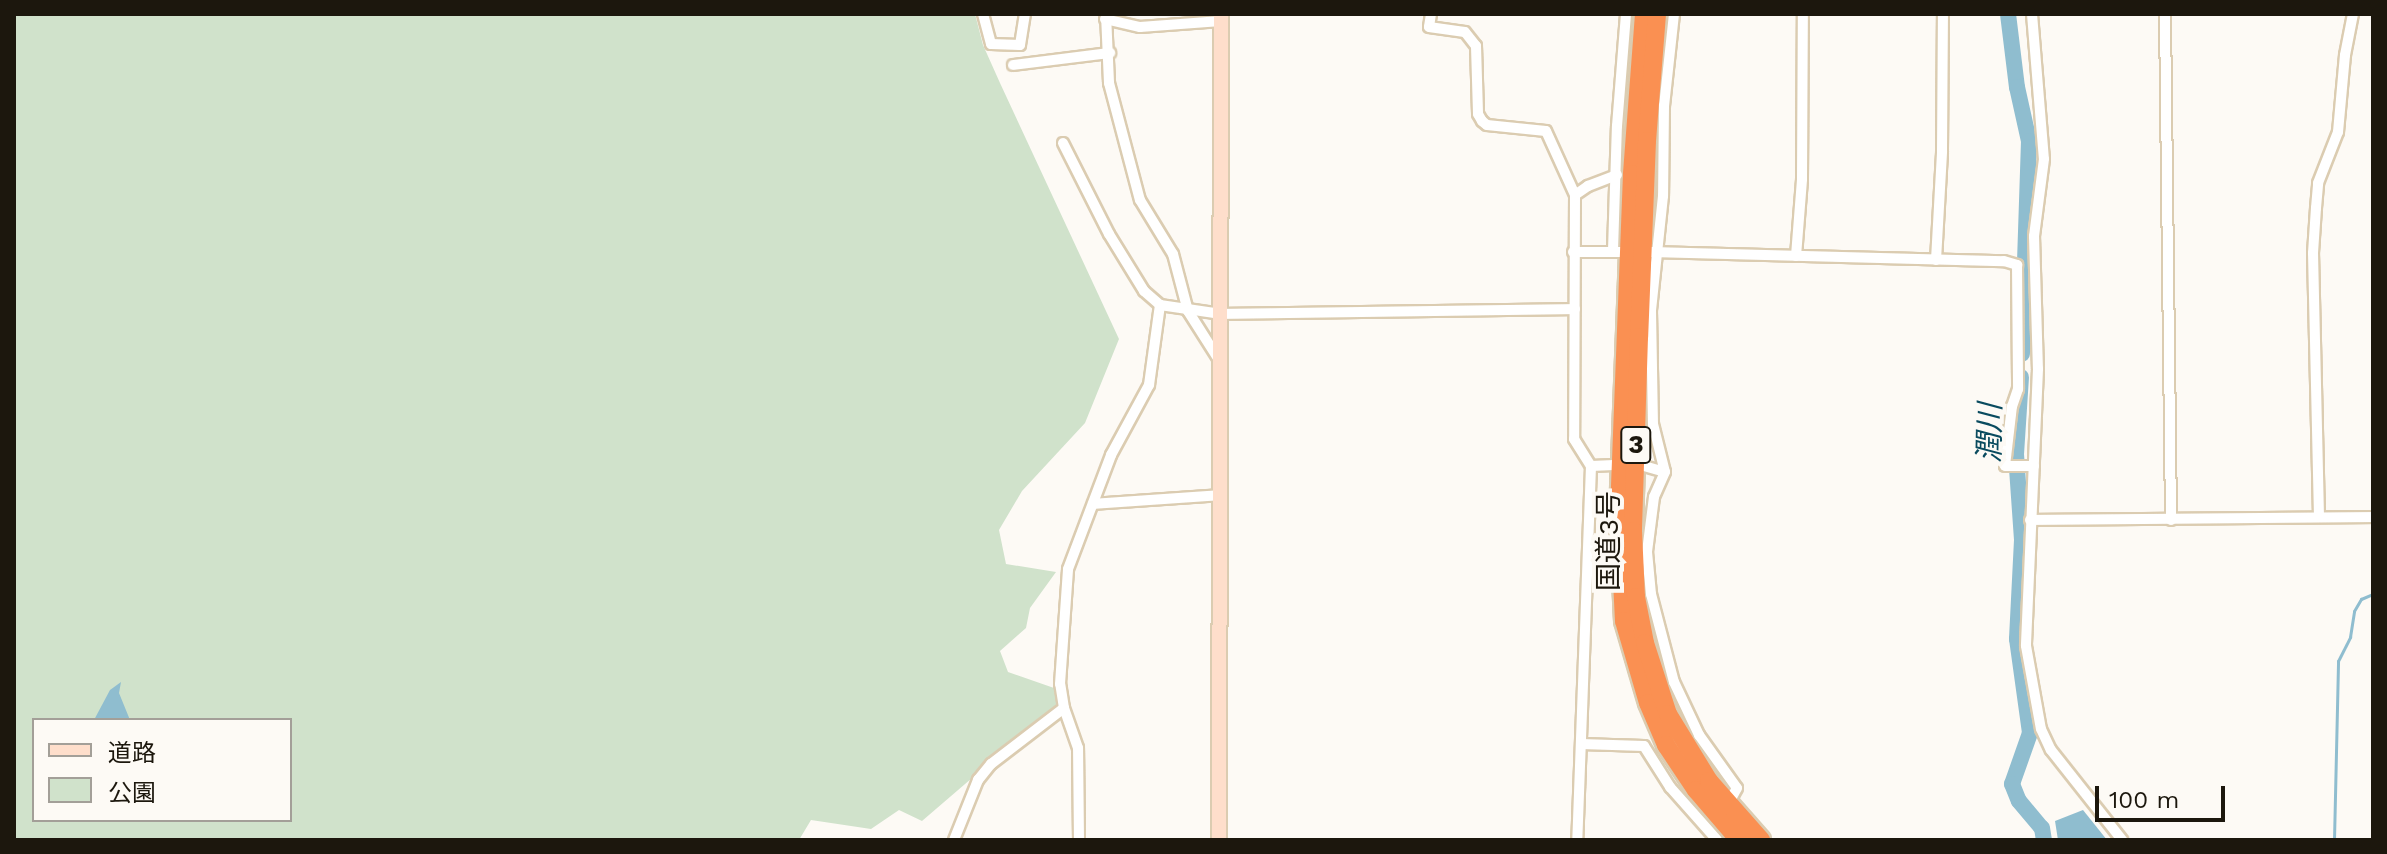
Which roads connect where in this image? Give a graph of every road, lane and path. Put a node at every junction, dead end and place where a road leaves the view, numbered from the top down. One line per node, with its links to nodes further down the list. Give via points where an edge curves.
1 (983, 14): 2 (street, via 991,44 1020,45)
2 (1025, 14)
3 (1431, 14): 19 (street, via 1429,27 1465,32 1476,46 1482,121 1546,131)
4 (1626, 14): 18 (street)
5 (1644, 14): 21 (highway, 国道3号 / 3)
6 (1657, 14): 21 (highway, 国道3号 / 3)
7 (1674, 14): 21 (street, via 1664,106 1663,196)
8 (1803, 14): 22 (street)
9 (1943, 14): 23 (street)
10 (2032, 14): 31 (street, via 2044,159 2034,236 2038,369)
11 (2165, 14): 38 (street)
12 (2353, 14): 35 (street, via 2338,132 2318,183 2316,208)
13 (1106, 16): 14 (street, via 1140,27); 15 (street)
14 (1221, 18): 27 (street)
15 (1110, 53): 16 (street); 26 (street, via 1109,83 1140,200 1173,254)
16 (1013, 65)
17 (1063, 143): 24 (street, via 1109,234 1144,291)
18 (1617, 175): 19 (street); 21 (street)
19 (1575, 195): 20 (street)
20 (1573, 252): 21 (street); 25 (street)
21 (1635, 252): 22 (street); 29 (highway, 国道3号 / 3); 32 (street, via 1651,311 1653,424)
22 (1796, 256): 23 (street)
23 (1936, 260): 31 (street, via 2017,265 2018,389 2005,466)
24 (1160, 305): 26 (street); 34 (street, via 1149,385 1111,455)
25 (1575, 309): 27 (street); 30 (street, via 1574,439)
26 (1188, 311): 27 (street); 28 (street)
27 (1221, 314): 28 (street)
28 (1221, 363): 33 (street)
29 (1630, 464): 30 (street); 32 (street); 41 (highway, 国道3号 / 3, via 1636,597 1645,643 1668,714); 47 (highway, 国道3号 / 3, via 1621,577 1632,655 1666,745)
30 (1591, 466): 40 (street)
31 (2031, 466): 37 (street)
32 (1665, 472): 41 (street, via 1649,519 1651,594 1682,703 1737,788)
33 (1221, 495): 34 (street); 44 (street)
34 (1093, 504): 39 (street, via 1068,569 1060,684)
35 (2319, 517): 36 (street); 38 (street)
36 (2373, 517)
37 (2030, 520): 38 (street); 49 (street, via 2026,646 2041,729 2051,750)
38 (2171, 520)
39 (1064, 708): 42 (street, via 991,764 974,788); 43 (street, via 1078,748)
40 (1581, 744): 45 (street); 46 (street, via 1644,746 1670,787)
41 (1728, 804): 48 (highway, 国道3号 / 3)
42 (954, 840)
43 (1079, 840)
44 (1219, 840)
45 (1577, 840)
46 (1717, 840)
47 (1739, 840)
48 (1761, 840)
49 (2122, 840)

